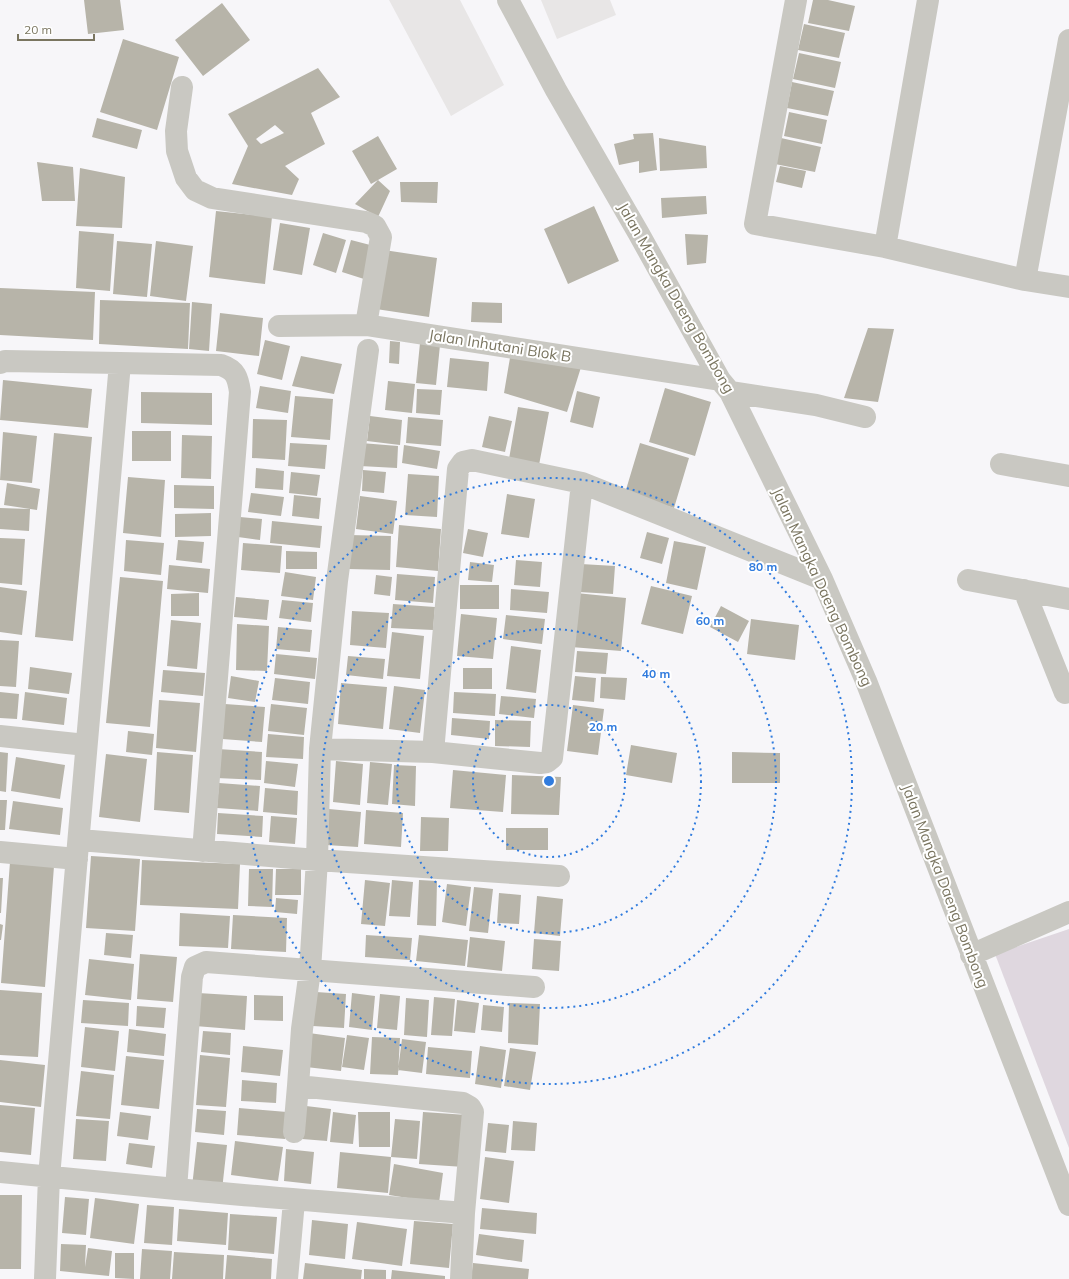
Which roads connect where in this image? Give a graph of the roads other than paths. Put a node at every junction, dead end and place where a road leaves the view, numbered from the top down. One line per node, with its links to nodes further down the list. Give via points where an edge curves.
1 (508, 0): 14 (street, Jalan Mangka Daeng Bombong, via 556,90)
2 (796, 0): 6 (street, via 755,224)
3 (928, 0): 6 (street)
4 (1069, 40): 7 (street)
5 (182, 87): 9 (street, via 176,151 186,178 195,190 212,198 366,222 375,226 381,237)
6 (885, 246): 7 (street)
7 (1025, 280): 8 (street)
8 (1069, 287)
9 (366, 325): 10 (street, Jalan Inhutani Blok B); 14 (street, Jalan Inhutani Blok B)
10 (279, 326)
11 (368, 350): 27 (street, via 337,581)
12 (0, 363): 13 (street)
13 (120, 363): 26 (street); 30 (street, via 221,366 234,371 238,380 240,392)
14 (725, 386): 15 (street, Jalan Inhutani Blok B); 19 (street, Jalan Mangka Daeng Bombong)
15 (865, 417)
16 (1001, 464): 17 (street)
17 (1069, 476)
18 (582, 483): 19 (street); 28 (street, via 552,758 540,763); 28 (street, via 472,460 463,462 458,469)
19 (822, 579): 35 (street, Jalan Mangka Daeng Bombong, via 866,681)
20 (968, 580): 21 (street)
21 (1024, 590): 22 (street); 24 (street)
22 (1069, 599)
23 (1069, 672): 24 (street)
24 (1067, 698)
25 (0, 736): 26 (street)
26 (86, 745): 29 (street)
27 (320, 748): 28 (street); 32 (street)
28 (433, 752)
29 (78, 850): 30 (street); 31 (street); 41 (street)
30 (203, 851): 32 (street)
31 (0, 852)
32 (317, 860): 33 (street); 36 (street)
33 (559, 876)
34 (1069, 912): 35 (street)
35 (971, 955): 44 (street, Jalan Mangka Daeng Bombong)
36 (310, 970): 37 (street); 38 (street); 42 (street, via 206,962 195,967 192,977)
37 (534, 987)
38 (298, 1086): 39 (street); 45 (street, via 463,1103 470,1107 472,1112)
39 (294, 1132)
40 (0, 1172): 41 (street)
41 (49, 1177): 42 (street); 46 (street)
42 (176, 1189): 43 (street)
43 (294, 1200): 45 (street); 47 (street)
44 (1069, 1205)
45 (464, 1213): 48 (street)
46 (45, 1279)
47 (287, 1279)
48 (461, 1279)

